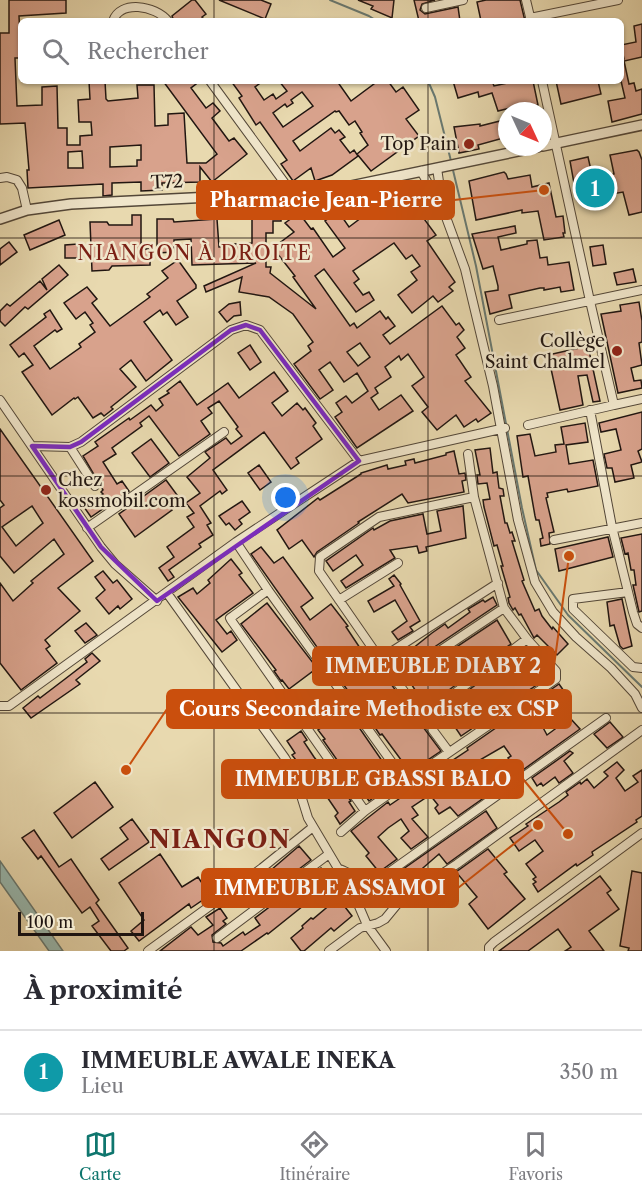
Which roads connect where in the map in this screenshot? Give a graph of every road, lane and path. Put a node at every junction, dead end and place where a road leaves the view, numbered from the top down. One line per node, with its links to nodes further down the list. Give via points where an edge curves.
1 (463, 0): 4 (street)
2 (526, 0): 7 (street)
3 (618, 0): 8 (street)
4 (426, 8)
5 (114, 18): 6 (street, via 121,8 138,5 156,10)
6 (165, 18)
7 (530, 18)
8 (539, 18)
9 (212, 84): 18 (street)
10 (543, 84): 13 (street)
11 (642, 125): 13 (street)
12 (552, 144): 13 (street)
13 (555, 144): 23 (street)
14 (498, 155): 15 (street, T72)
15 (440, 167): 16 (street, T72); 19 (street)
16 (421, 171): 18 (street, T72, via 341,188); 19 (street)
17 (0, 178): 20 (street, via 17,180)
18 (292, 193): 20 (street, T72, via 70,204)
19 (443, 209): 30 (street, via 465,269)
20 (27, 210): 21 (street, T72)
21 (0, 219)
22 (642, 290): 23 (street)
23 (590, 301): 24 (street); 27 (street)
24 (499, 320)
25 (642, 399): 27 (street)
26 (0, 400): 32 (street)
27 (615, 405): 28 (street)
28 (590, 410): 29 (street); 39 (street)
29 (528, 425)
30 (503, 429): 35 (street); 57 (street, via 518,520 535,582 553,612 611,668 635,694)
31 (224, 432): 40 (street)
32 (32, 446): 33 (street); 40 (street)
33 (70, 447): 35 (street, via 231,330 246,325 260,330); 36 (street)
34 (468, 454): 37 (street)
35 (359, 460): 42 (street)
36 (94, 486)
37 (474, 497): 44 (street); 48 (street, via 379,517 320,557 319,571)
38 (642, 523): 39 (street)
39 (612, 527): 41 (street); 46 (street)
40 (87, 528): 49 (street, via 115,564)
41 (554, 540)
42 (236, 542): 45 (street); 47 (street)
43 (398, 563): 48 (street)
44 (498, 583): 50 (street); 53 (street)
45 (268, 590): 62 (street); 63 (street, via 231,620)
46 (628, 592): 51 (street, via 637,624); 54 (street, via 573,599 573,609 633,667)
47 (167, 593): 49 (street); 64 (street, via 285,758)
48 (339, 600): 53 (street)
49 (157, 601): 56 (street, via 9,706)
50 (504, 608): 52 (street); 55 (street)
51 (642, 628)
52 (527, 639): 58 (street); 61 (street, via 556,671 556,679)
53 (380, 659): 55 (street)
54 (642, 668)
55 (396, 680): 58 (street)
56 (0, 706)
57 (642, 708)
58 (423, 717): 61 (street)
59 (606, 717): 69 (street)
60 (642, 730): 70 (street)
61 (449, 752): 62 (street)
62 (406, 782): 63 (street)
63 (365, 811): 65 (street)
64 (313, 827): 67 (street); 73 (street)
65 (341, 832)
66 (642, 834): 76 (street, via 494,942)
67 (329, 854): 68 (street); 72 (street)
68 (337, 868): 69 (street, via 369,880); 71 (street)
69 (381, 878): 70 (street)
70 (399, 902): 71 (street, via 385,919)
71 (367, 925): 74 (street); 75 (street)
72 (217, 938)
73 (148, 951)
74 (328, 951)
75 (386, 951)
76 (489, 951)

